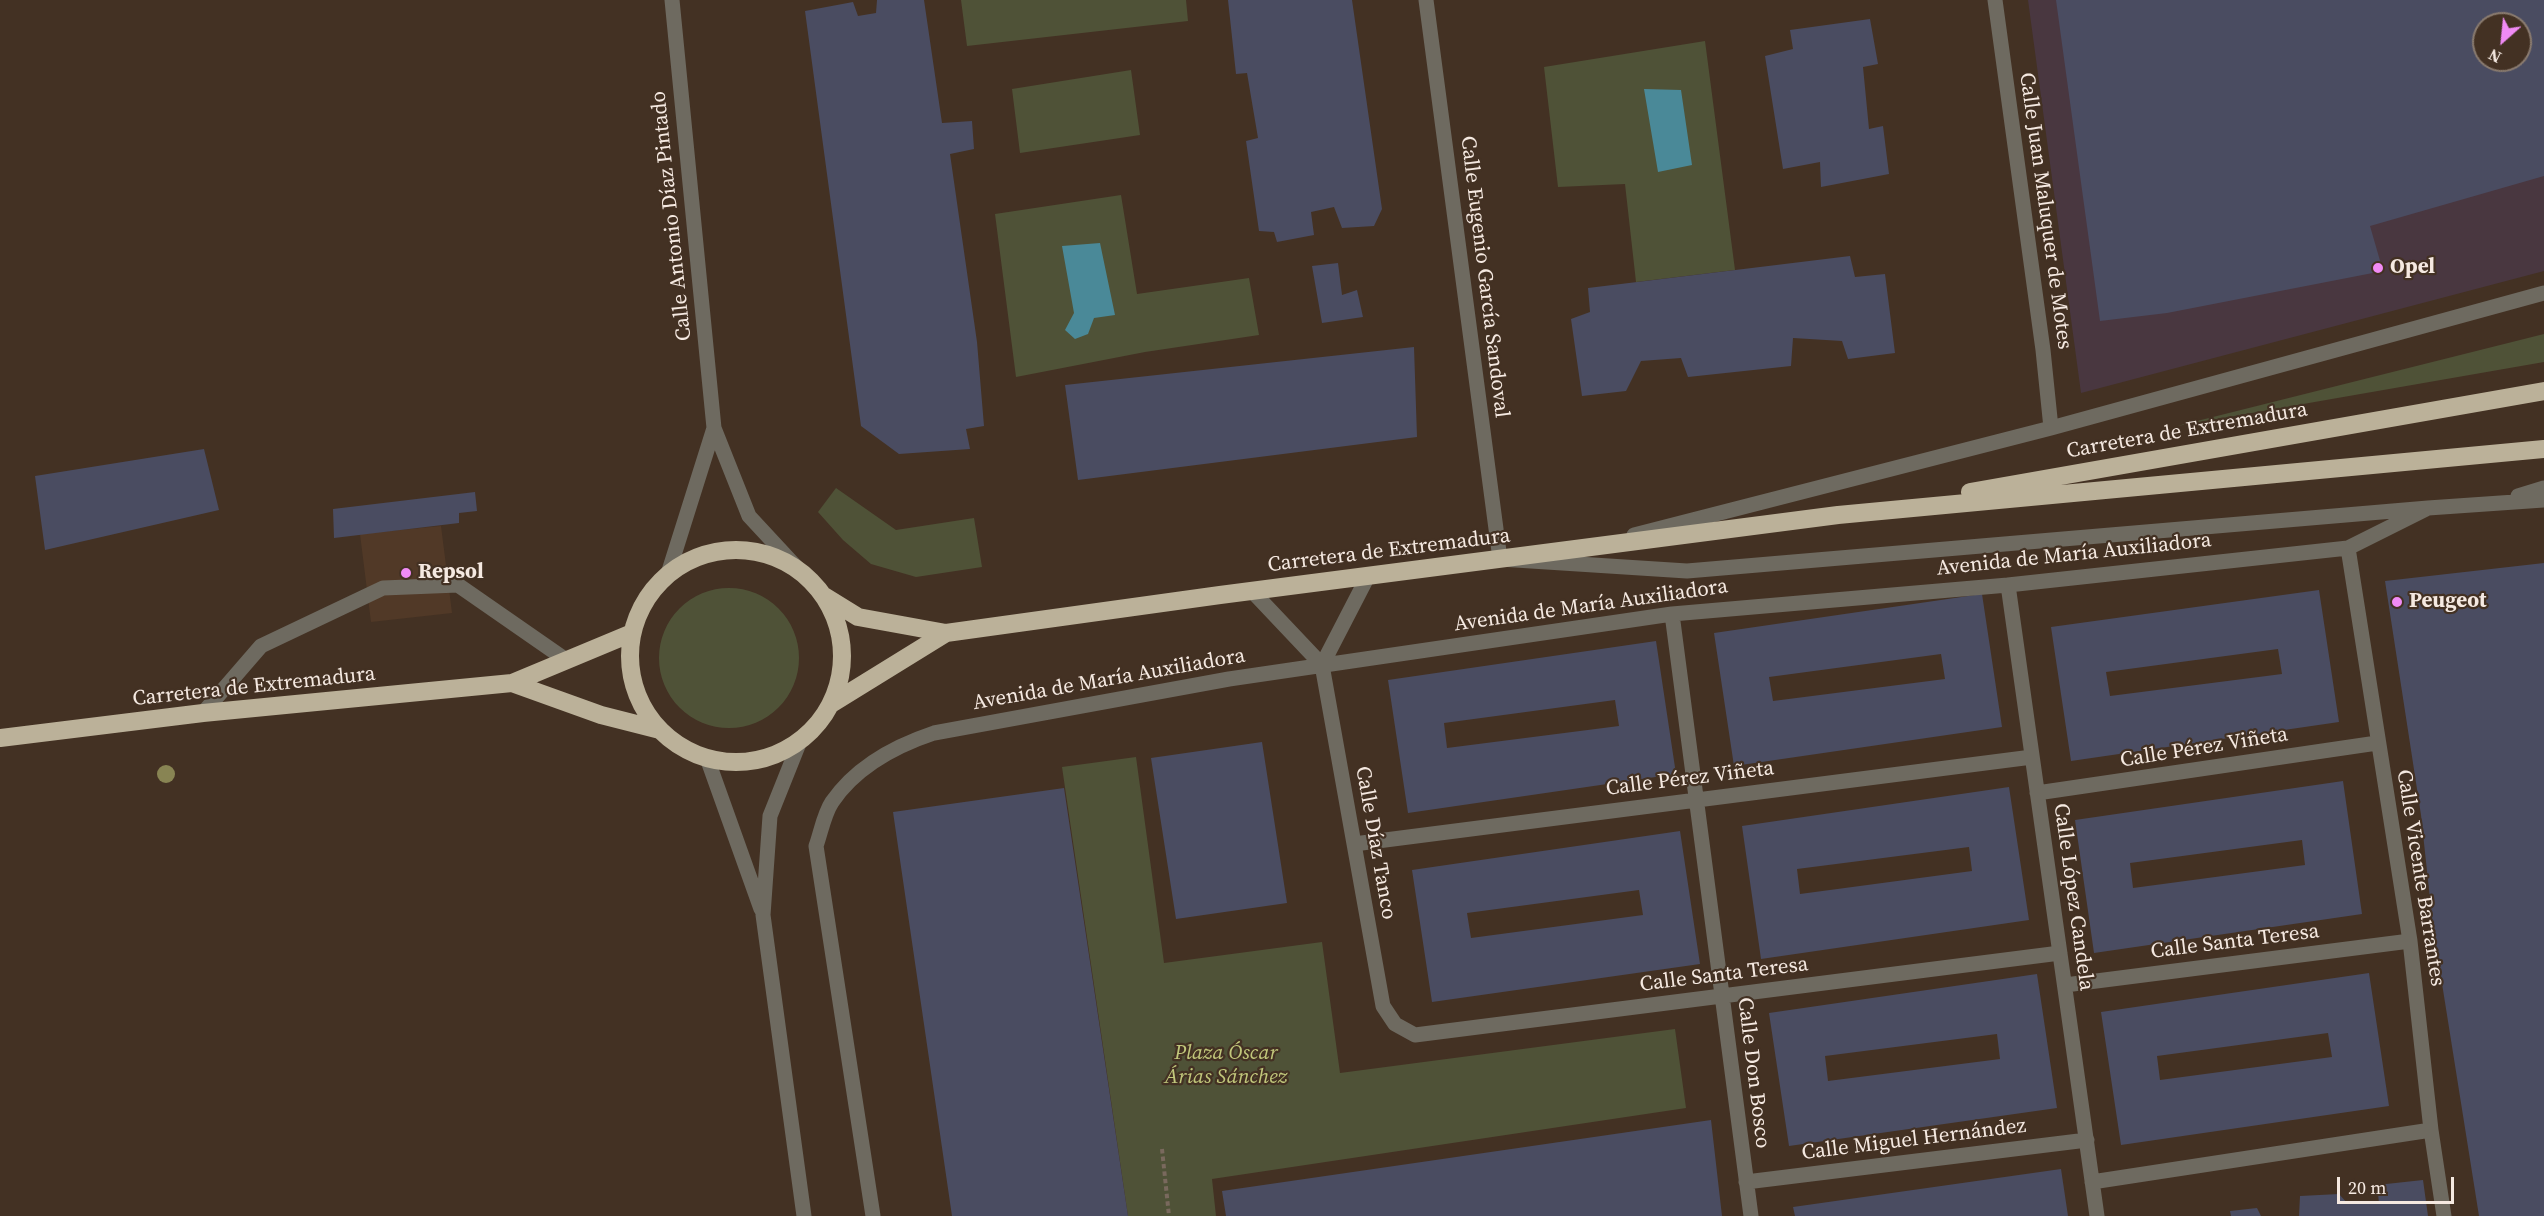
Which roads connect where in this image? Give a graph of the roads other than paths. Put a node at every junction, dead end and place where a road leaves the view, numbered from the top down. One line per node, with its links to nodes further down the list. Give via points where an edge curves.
1 (672, 0): 6 (street, Calle Antonio Díaz Pintado)
2 (1426, 0): 16 (street, Calle Eugenio García Sandoval)
3 (1995, 0): 7 (street, Calle Juan Maluquer de Motes)
4 (2544, 293): 7 (street)
5 (2544, 391): 13 (highway, Carretera de Extremadura)
6 (714, 428): 17 (street, Calle Antonio Díaz Pintado, via 749,516); 18 (street, Calle Antonio Díaz Pintado)
7 (2051, 428): 15 (street)
8 (2544, 449): 13 (highway, Carretera de Extremadura)
9 (2544, 488): 11 (street)
10 (2544, 500): 11 (street)
11 (2489, 504): 12 (street)
12 (2428, 508): 14 (street); 16 (street, via 1687,571)
13 (1838, 515): 15 (highway, Carretera de Extremadura)
14 (2348, 548): 20 (street, Avenida de María Auxiliadora); 34 (street, Calle Vicente Barrantes)
15 (1574, 550): 16 (highway, Carretera de Extremadura)
16 (1500, 559): 19 (highway, Carretera de Extremadura)
17 (800, 571): 18 (highway, Carretera de Extremadura, via 768,555 733,550 699,556); 22 (highway, Carretera de Extremadura)
18 (668, 574): 24 (highway, Carretera de Extremadura, via 645,600)
19 (1368, 576): 21 (highway, Carretera de Extremadura); 27 (street)
20 (2008, 585): 23 (street, Avenida de María Auxiliadora); 35 (street, Calle López Candela)
21 (1252, 591): 25 (highway, Carretera de Extremadura); 27 (street)
22 (824, 596): 25 (highway, Carretera de Extremadura, via 858,617); 29 (highway, Carretera de Extremadura, via 837,621 843,649 840,677)
23 (1672, 614): 27 (street, Avenida de María Auxiliadora); 38 (street, Calle Don Bosco)
24 (632, 633): 26 (highway, Carretera de Extremadura); 31 (highway, Carretera de Extremadura, via 630,667 639,701)
25 (946, 633): 29 (highway, Carretera de Extremadura)
26 (566, 660): 28 (highway, Carretera de Extremadura); 30 (street, via 458,585 383,588 261,646)
27 (1322, 665): 39 (street, Calle Díaz Tanco); 51 (street, Avenida de María Auxiliadora, via 934,733 905,742 854,775 831,804 816,846)
28 (512, 683): 30 (highway, Carretera de Extremadura); 31 (highway, Carretera de Extremadura, via 601,715)
29 (831, 704): 33 (highway, Carretera de Extremadura)
30 (203, 714): 32 (highway, Carretera de Extremadura)
31 (660, 730): 36 (highway, Carretera de Extremadura, via 681,747)
32 (0, 738)
33 (800, 741): 36 (highway, Carretera de Extremadura, via 756,760 731,762); 40 (street, via 770,816)
34 (2377, 743): 37 (street, Calle Pérez Viñeta); 41 (street, Calle Vicente Barrantes)
35 (2032, 757): 37 (street, Calle López Candela); 38 (street, Calle Pérez Viñeta)
36 (708, 758): 40 (street)
37 (2037, 793): 42 (street, Calle López Candela)
38 (1696, 800): 39 (street, Calle Pérez Viñeta); 44 (street, Calle Don Bosco)
39 (1354, 844): 45 (street, Calle Díaz Tanco, via 1383,1006)
40 (763, 915): 50 (street)
41 (2410, 941): 43 (street, Calle Santa Teresa); 46 (street, Calle Vicente Barrantes)
42 (2060, 953): 43 (street, Calle López Candela); 44 (street, Calle Santa Teresa)
43 (2065, 985): 47 (street, Calle López Candela)
44 (1722, 996): 45 (street, Calle Santa Teresa, via 1415,1035); 48 (street, Calle Don Bosco)
45 (1395, 1024)
46 (2431, 1130): 49 (street); 54 (street, Calle Vicente Barrantes)
47 (2087, 1140): 48 (street, Calle Miguel Hernández); 49 (street, Calle López Candela)
48 (1746, 1182): 52 (street, Calle Don Bosco)
49 (2092, 1182): 53 (street, Calle López Candela)
50 (804, 1216)
51 (873, 1216)
52 (1751, 1216)
53 (2097, 1216)
54 (2444, 1216)

